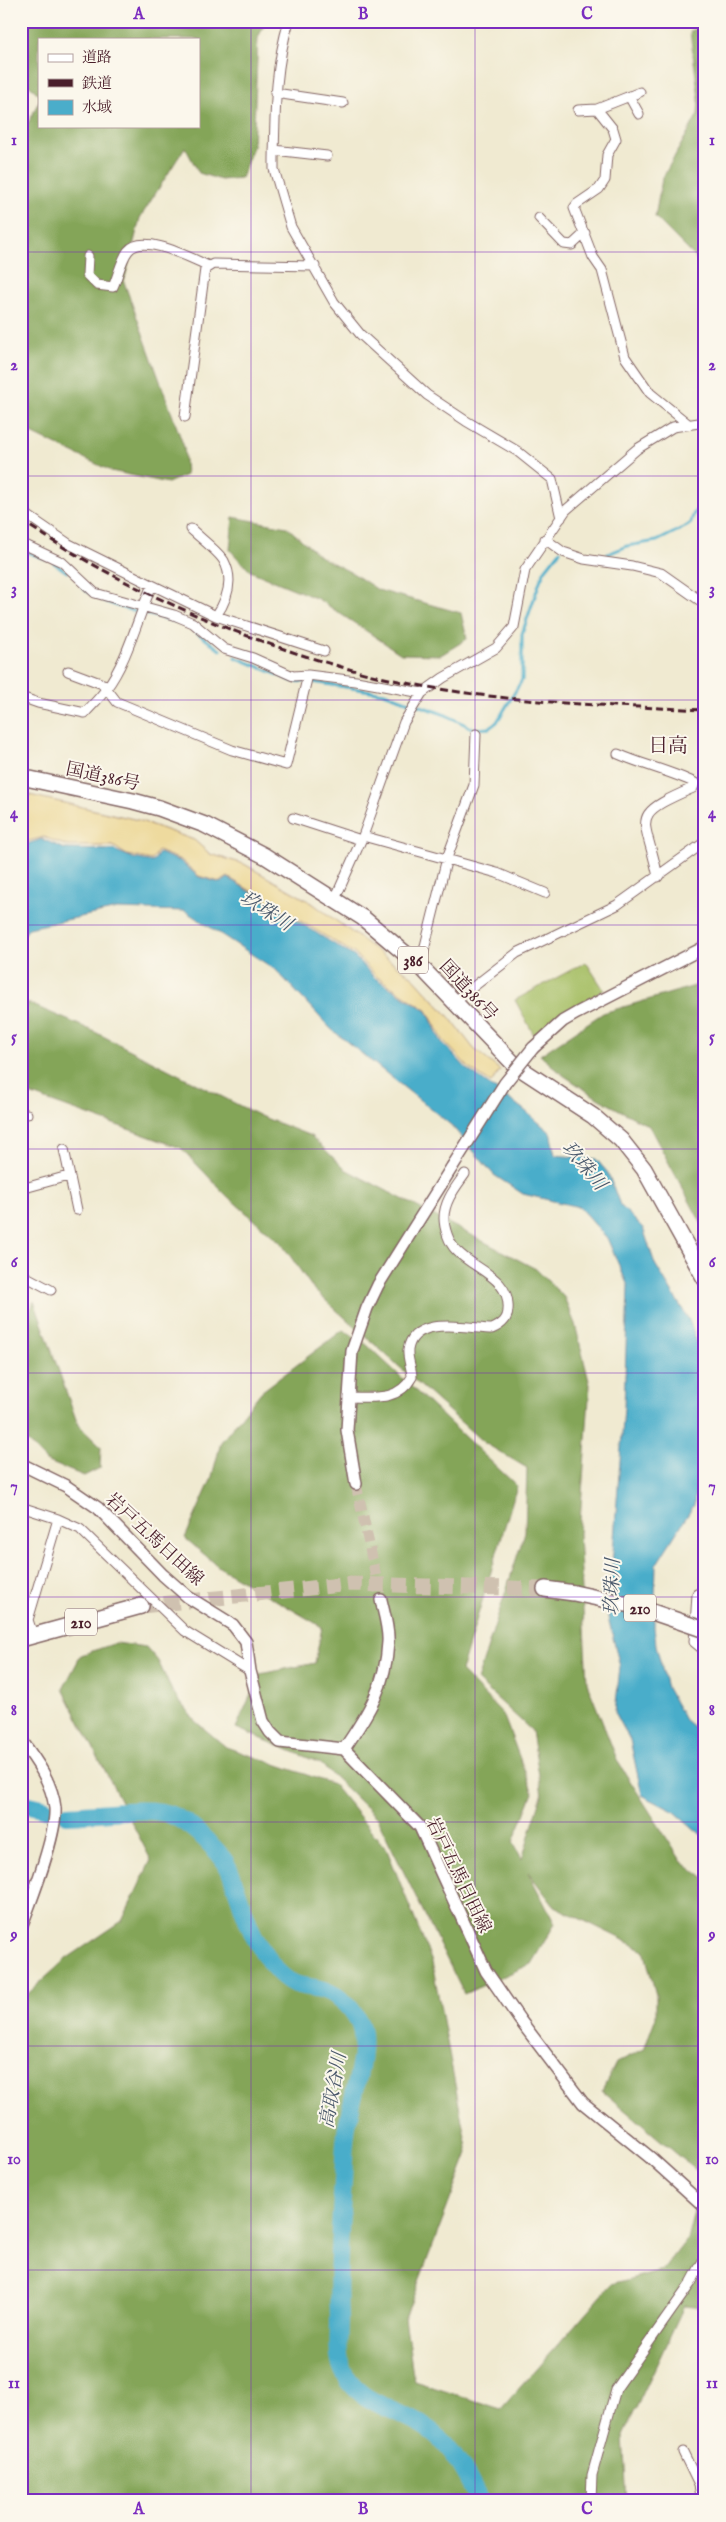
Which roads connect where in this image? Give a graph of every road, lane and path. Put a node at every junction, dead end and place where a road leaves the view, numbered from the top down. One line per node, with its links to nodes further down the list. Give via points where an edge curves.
1 (289, 21): 3 (street)
2 (640, 92): 4 (street)
3 (275, 93): 5 (street); 9 (street)
4 (629, 96): 6 (street); 8 (street)
5 (343, 103)
6 (597, 108): 7 (street); 12 (street, via 613,129 616,139 607,155 605,180 574,208)
7 (578, 110)
8 (639, 114)
9 (274, 150): 10 (street); 15 (street, via 274,169 291,227)
10 (327, 156)
11 (540, 218): 12 (street, via 564,244 572,245)
12 (585, 234): 18 (street, via 593,258 602,270 626,357 650,393)
13 (88, 256): 14 (street, via 87,275 97,285 113,287 129,250 139,244 152,243)
14 (209, 266): 15 (street); 16 (street, via 205,269)
15 (314, 266): 20 (street, via 334,302 360,334 427,395 517,451 552,479)
16 (185, 417)
17 (705, 422): 18 (street)
18 (687, 423): 20 (street, via 673,427 637,449 579,498)
19 (21, 511): 24 (street, via 69,544)
20 (561, 518): 22 (street)
21 (191, 529): 27 (street, via 224,561 229,585 226,601)
22 (545, 539): 25 (street, via 559,549 584,559 661,573); 32 (street, via 525,570 514,626 496,648 443,678)
23 (21, 543): 26 (street, via 62,562 94,593)
24 (152, 585): 26 (street); 27 (street)
25 (705, 604)
26 (140, 611): 30 (street, via 174,615 193,623 224,649); 31 (street, via 127,648)
27 (216, 616): 28 (street)
28 (324, 651)
29 (68, 671): 31 (street)
30 (307, 680): 31 (street, via 286,765 232,750 117,702); 32 (street)
31 (107, 687): 33 (street, via 85,712)
32 (420, 696): 38 (street, via 404,722)
33 (21, 697)
34 (476, 734): 40 (street, via 474,785)
35 (618, 754): 41 (street, via 695,783 693,788 658,803 648,812 646,835)
36 (21, 777): 43 (highway, 国道386号 / 386, via 132,801 185,817 230,837)
37 (293, 818): 38 (street)
38 (362, 838): 40 (street); 43 (street)
39 (705, 842): 41 (street)
40 (447, 858): 42 (street, via 497,873); 45 (street)
41 (658, 877): 46 (street, via 617,906 517,953)
42 (545, 893)
43 (335, 899): 45 (highway, 国道386号 / 386)
44 (705, 947): 55 (main road, bridge, via 558,1025 533,1048 505,1083 378,1286 352,1351)
45 (420, 966): 46 (highway, 国道386号 / 386)
46 (455, 1001): 53 (highway, 国道386号 / 386, via 515,1065 588,1112 621,1140 644,1169)
47 (64, 1150): 49 (street)
48 (465, 1174): 55 (street, via 446,1205 445,1228 454,1248 492,1275 504,1288 509,1300 508,1314 501,1326 492,1329 434,1326 420,1329 411,1338 408,1353 412,1377 407,1388 397,1394)
49 (68, 1176): 50 (street); 51 (street)
50 (21, 1189)
51 (77, 1210)
52 (21, 1274): 54 (street)
53 (705, 1279)
54 (50, 1290)
55 (348, 1397): 57 (main road, via 347,1430)
56 (21, 1464): 67 (main road, 岩戸五馬日田線, via 66,1486 98,1508 163,1575 188,1596 233,1625 246,1642)
57 (356, 1484)
58 (21, 1507): 59 (street)
59 (58, 1519): 65 (street, via 28,1620); 67 (street, via 80,1529 185,1631)
60 (545, 1589): 64 (highway, 210, bridge, via 635,1606)
61 (705, 1591): 66 (street, via 697,1594 694,1642)
62 (381, 1600): 69 (main road, via 388,1640 384,1673 372,1708)
63 (140, 1606): 65 (highway, 210)
64 (705, 1630)
65 (27, 1637)
66 (705, 1651)
67 (250, 1672): 69 (main road, 岩戸五馬日田線, via 263,1721 280,1742)
68 (21, 1740): 70 (main road, via 39,1762 55,1810 47,1849)
69 (344, 1749): 71 (main road, 岩戸五馬日田線, via 420,1827 486,1971 584,2103)
70 (21, 1927)
71 (705, 2207)
72 (705, 2257): 74 (street, via 686,2291 616,2390 592,2475)
73 (684, 2452): 75 (street, via 699,2485)
74 (591, 2501)
75 (702, 2501)

